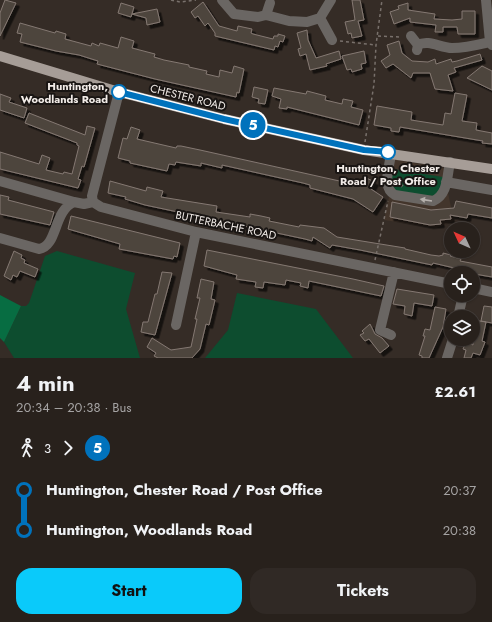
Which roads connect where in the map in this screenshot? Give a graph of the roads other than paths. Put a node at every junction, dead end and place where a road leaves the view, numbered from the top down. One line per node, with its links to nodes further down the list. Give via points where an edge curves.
1 (222, 0): 5 (street, via 234,14 258,17)
2 (331, 0): 6 (street)
3 (486, 0): 9 (street)
4 (270, 3): 5 (street)
5 (266, 15): 6 (street, via 307,22)
6 (320, 18): 7 (street)
7 (332, 40)
8 (415, 43): 9 (street, via 430,43 450,48)
9 (491, 44)
10 (0, 56): 11 (main road, CHESTER ROAD)
11 (119, 92): 12 (main road, CHESTER ROAD, via 224,119 364,150); 19 (street, via 92,196)
12 (391, 153): 13 (main road, CHESTER ROAD); 16 (street, one-way to 12, via 444,193 434,201 392,193 387,186)
13 (450, 162): 14 (main road, CHESTER ROAD); 16 (street)
14 (492, 169)
15 (0, 181): 18 (street, BUTTERBACHE ROAD)
16 (446, 182): 17 (street)
17 (492, 190)
18 (74, 202): 19 (street, BUTTERBACHE ROAD); 21 (street, via 63,210 50,242 44,248 33,248)
19 (93, 202): 20 (street, BUTTERBACHE ROAD, via 101,207)
20 (196, 232): 22 (street, BUTTERBACHE ROAD); 26 (street)
21 (0, 238)
22 (394, 272): 23 (street, BUTTERBACHE ROAD); 27 (street, via 380,330)
23 (444, 283)
24 (480, 289): 25 (street)
25 (492, 292)
26 (176, 325)
27 (391, 335)
28 (451, 346): 29 (street)
29 (447, 358)

